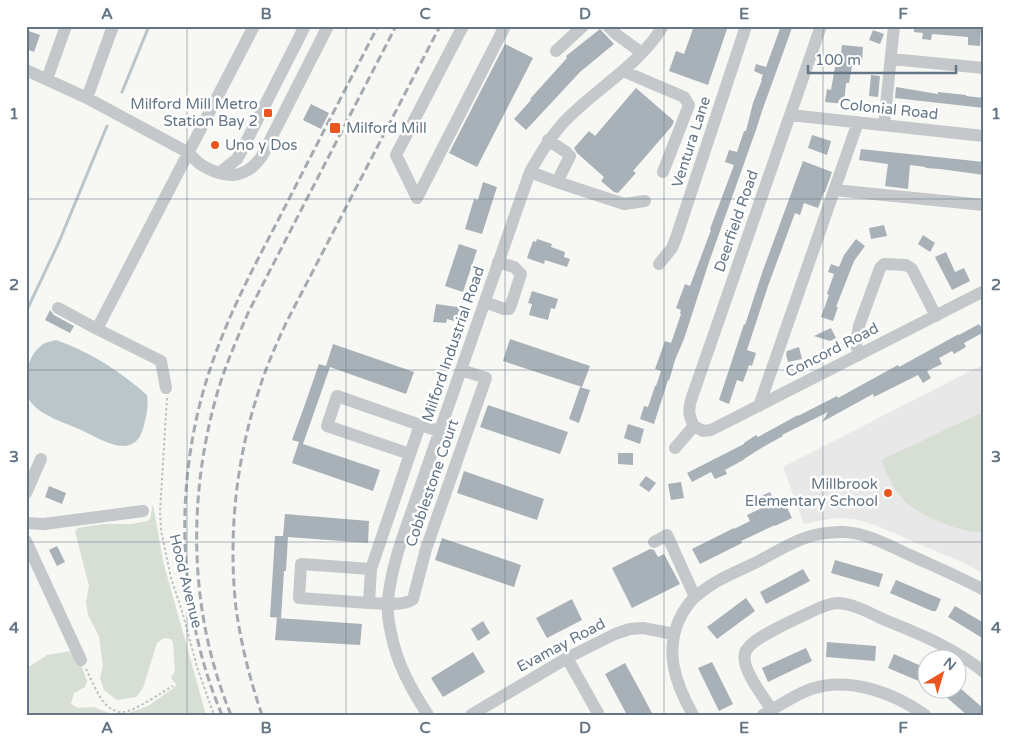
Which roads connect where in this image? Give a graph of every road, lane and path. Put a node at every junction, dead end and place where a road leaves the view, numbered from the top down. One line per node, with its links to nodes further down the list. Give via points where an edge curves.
1 (66, 26): 20 (street)
2 (114, 26): 21 (street)
3 (254, 26): 27 (street)
4 (305, 26): 30 (street, via 237,159)
5 (328, 26): 30 (street, via 262,156 245,172 236,175)
6 (463, 26): 7 (street, via 396,155 417,198)
7 (505, 26)
8 (583, 26): 14 (street)
9 (608, 26): 15 (street)
10 (663, 26): 15 (street, Milford Industrial Road)
11 (746, 26): 36 (street, Ventura Lane, via 676,238)
12 (821, 26): 22 (street, Deerfield Road)
13 (894, 26): 16 (street)
14 (556, 50)
15 (642, 53): 19 (street, Milford Industrial Road)
16 (892, 58): 17 (street); 24 (street)
17 (984, 68)
18 (26, 70): 20 (street)
19 (623, 71): 26 (street, Milford Industrial Road, via 578,108); 29 (street, via 684,97 689,104)
20 (47, 79): 21 (street)
21 (87, 98): 27 (street)
22 (790, 115): 23 (street, Colonial Road); 47 (street, Deerfield Road, via 691,400 689,418)
23 (858, 122): 24 (street, Colonial Road); 32 (street)
24 (884, 125): 25 (street, Colonial Road)
25 (984, 136)
26 (548, 140): 28 (street, Milford Industrial Road); 31 (street, via 570,156)
27 (189, 152): 30 (street, via 198,163); 41 (street)
28 (530, 172): 31 (street); 35 (street, Milford Industrial Road)
29 (663, 172)
30 (219, 173)
31 (557, 182): 33 (street, via 624,204)
32 (834, 190): 34 (street); 45 (street)
33 (645, 201)
34 (984, 205)
35 (498, 262): 38 (street, Milford Industrial Road); 38 (street, via 514,267 521,274 512,305 504,309)
36 (659, 264)
37 (984, 291): 40 (street, Concord Road)
38 (485, 302): 43 (street, Milford Industrial Road)
39 (58, 308): 41 (street)
40 (936, 316): 42 (street, Concord Road); 42 (street, via 912,270 906,266 884,264 859,326 856,344)
41 (97, 328): 44 (street, via 161,361)
42 (859, 355): 45 (street, Concord Road)
43 (461, 370): 48 (street, Milford Industrial Road); 63 (street, Cobblestone Court, via 486,378 426,549 415,595 410,602)
44 (166, 388): 70 (path, Hood Avenue, via 161,530 171,578)
45 (759, 406): 47 (street, Concord Road, via 711,430 703,431)
46 (420, 425): 48 (street); 50 (street); 50 (street, via 337,396 327,426)
47 (694, 426): 49 (street)
48 (440, 431): 57 (street, Milford Industrial Road)
49 (675, 448)
50 (410, 454): 55 (street)
51 (41, 460): 52 (street)
52 (26, 493)
53 (143, 511): 54 (street, via 44,524)
54 (26, 523)
55 (382, 535): 57 (street); 59 (street)
56 (26, 541): 66 (street)
57 (401, 542): 63 (street, Milford Industrial Road)
58 (654, 542): 61 (street, via 667,535)
59 (371, 569): 62 (street); 62 (street, via 301,564 299,598)
60 (984, 590): 61 (street, via 868,537 827,532 795,542 712,584)
61 (696, 597): 64 (street, via 688,604)
62 (369, 603): 63 (street)
63 (387, 604): 71 (street, Milford Industrial Road, via 396,655)
64 (674, 634): 65 (street, Evamay Road, via 630,629); 74 (street, via 672,652 676,680)
65 (567, 658): 72 (street, Evamay Road); 73 (street)
66 (82, 660): 68 (path, via 102,700 122,712)
67 (984, 672): 69 (street, via 954,651 917,633 850,606 828,605 761,637 747,648 744,654 747,670)
68 (173, 686)
69 (774, 711): 75 (street, via 799,694 844,684 883,693)
70 (214, 715)
71 (428, 715)
72 (470, 715)
73 (599, 715)
74 (693, 715)
75 (925, 715)

